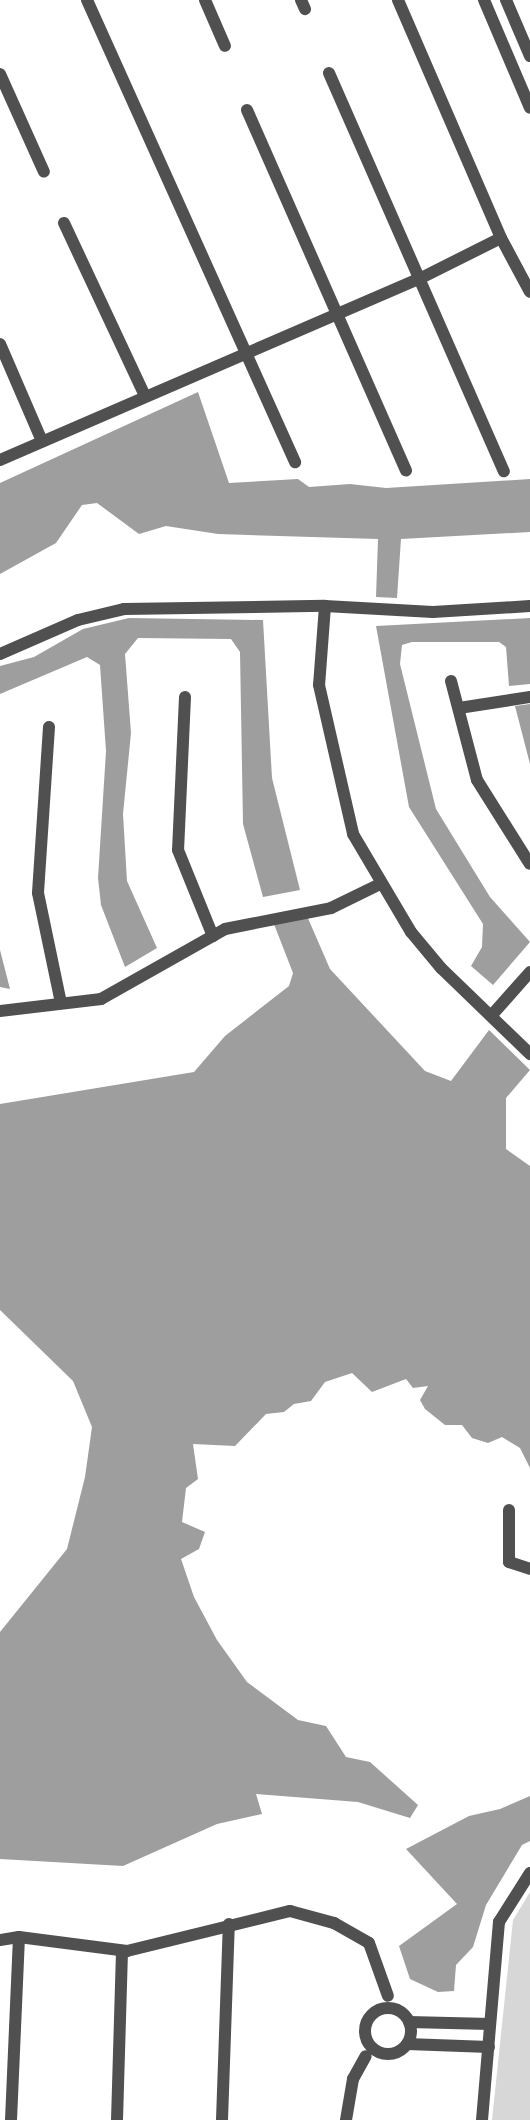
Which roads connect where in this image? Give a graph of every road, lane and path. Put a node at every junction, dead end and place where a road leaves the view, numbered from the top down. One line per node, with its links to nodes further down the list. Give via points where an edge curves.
1 (87, 0): 19 (street)
2 (205, 0): 6 (street)
3 (398, 0): 14 (street)
4 (484, 0): 10 (street)
5 (506, 0): 7 (street)
6 (225, 46)
7 (530, 56)
8 (329, 73): 15 (street)
9 (0, 74): 12 (street)
10 (530, 108)
11 (247, 110): 17 (street)
12 (44, 172)
13 (64, 223): 20 (street)
14 (501, 238): 15 (street); 16 (street)
15 (421, 278): 17 (street); 25 (street)
16 (530, 292)
17 (336, 311): 19 (street); 24 (street)
18 (0, 344): 21 (street)
19 (246, 354): 20 (street); 23 (street)
20 (145, 396): 21 (street)
21 (42, 441): 22 (street)
22 (0, 460)
23 (295, 462)
24 (405, 471)
25 (504, 471)
26 (325, 606): 27 (street, via 421,612); 28 (street, via 124,609 78,620); 35 (street, via 318,652 325,721 346,817)
27 (530, 606)
28 (0, 654)
29 (451, 681): 32 (street)
30 (185, 697): 36 (street, via 178,850)
31 (530, 697): 32 (street)
32 (459, 708): 34 (street, via 477,780)
33 (50, 727): 38 (street, via 38,893)
34 (530, 864)
35 (380, 884): 36 (street, via 359,897 306,915 257,922); 40 (street, via 426,950)
36 (213, 936): 38 (street, via 119,992)
37 (530, 972): 40 (street)
38 (61, 1003): 39 (street)
39 (0, 1011)
40 (491, 1016): 41 (street)
41 (530, 1054)
42 (509, 1510): 43 (street, via 509,1562)
43 (530, 1570)
44 (530, 1873): 53 (street, via 499,1922)
45 (229, 1924): 48 (street); 49 (street, via 290,1911 334,1923 369,1943); 61 (street)
46 (19, 1937): 47 (street); 48 (street); 59 (street)
47 (0, 1940)
48 (122, 1951): 60 (street)
49 (388, 1996): 50 (street); 51 (street)
50 (399, 2010): 51 (street); 52 (street)
51 (376, 2011): 54 (street, via 367,2024)
52 (410, 2022): 53 (street); 55 (street)
53 (490, 2024): 56 (street)
54 (367, 2038): 57 (street); 58 (street)
55 (407, 2044): 56 (street); 57 (street)
56 (489, 2047): 63 (street)
57 (384, 2053): 58 (street)
58 (366, 2056): 62 (street, via 353,2079)
59 (11, 2120)
60 (117, 2120)
61 (222, 2120)
62 (346, 2120)
63 (482, 2120)

